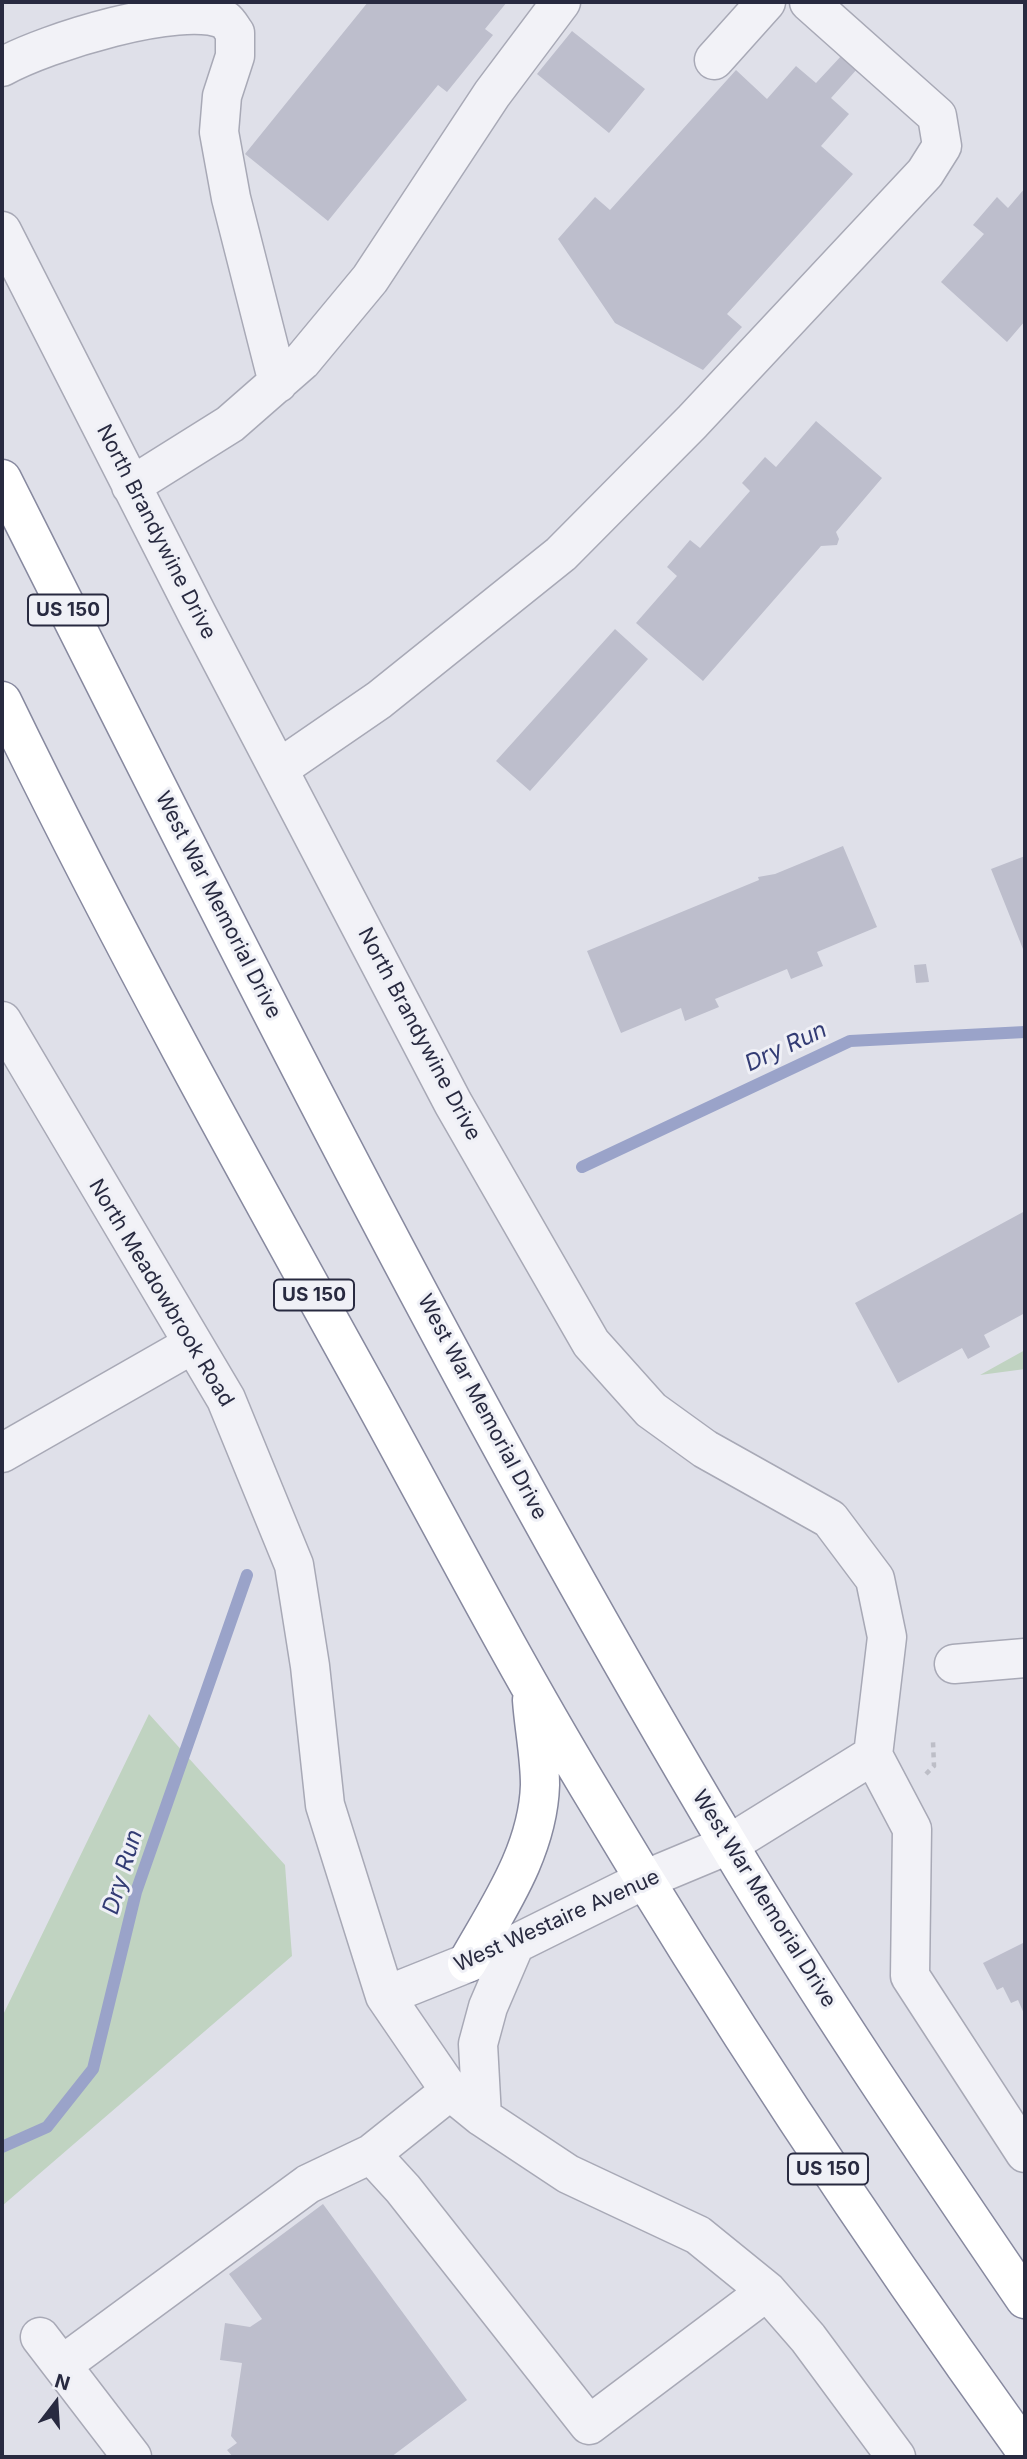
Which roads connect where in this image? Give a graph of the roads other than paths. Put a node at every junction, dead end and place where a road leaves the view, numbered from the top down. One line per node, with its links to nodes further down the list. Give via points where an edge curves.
1 (561, 2): 7 (street, via 492,94 370,279)
2 (766, 2): 4 (street)
3 (809, 2): 11 (street, via 937,116 942,146 925,173 692,422 561,554 379,700)
4 (714, 60)
5 (2, 67): 7 (street, via 85,30 147,13 190,10 224,19 235,33 235,56 222,96 219,132)
6 (2, 231): 9 (street, North Brandywine Drive)
7 (278, 383): 9 (street, via 230,424)
8 (2, 479): 19 (highway, West War Memorial Drive / US 150, via 397,1250 556,1546)
9 (131, 486): 11 (street, North Brandywine Drive)
10 (2, 701): 17 (highway, US 150, via 64,827 299,1268)
11 (279, 768): 18 (street, North Brandywine Drive, via 453,1103 591,1343 650,1410 705,1449 830,1519 875,1579 887,1637)
12 (2, 1021): 13 (street, North Meadowbrook Road)
13 (193, 1344): 14 (street); 23 (street, North Meadowbrook Road, via 226,1399 294,1565 325,1805)
14 (2, 1452)
15 (1025, 1658): 16 (street)
16 (954, 1664)
17 (530, 1684): 20 (highway, US 150); 22 (highway, via 540,1786 531,1829 521,1867)
18 (873, 1755): 19 (street); 26 (street, via 912,1829 910,1976)
19 (728, 1845): 20 (street, West Westaire Avenue); 29 (highway, West War Memorial Drive / US 150)
20 (644, 1880): 21 (street, West Westaire Avenue); 30 (highway, US 150, via 839,2186)
21 (516, 1944): 22 (street, West Westaire Avenue); 25 (street, via 488,2007 478,2044)
22 (467, 1962): 23 (street, West Westaire Avenue)
23 (385, 1996): 24 (street, North Meadowbrook Road)
24 (450, 2091): 25 (street, North Meadowbrook Road); 27 (street)
25 (482, 2117): 28 (street, North Meadowbrook Road, via 568,2174 698,2235)
26 (1025, 2153)
27 (370, 2154): 28 (street, via 589,2425); 31 (street, via 308,2184 51,2351)
28 (767, 2291): 32 (street, North Meadowbrook Road, via 808,2338)
29 (1025, 2299)
30 (1025, 2450)
31 (132, 2457)
32 (896, 2457)

